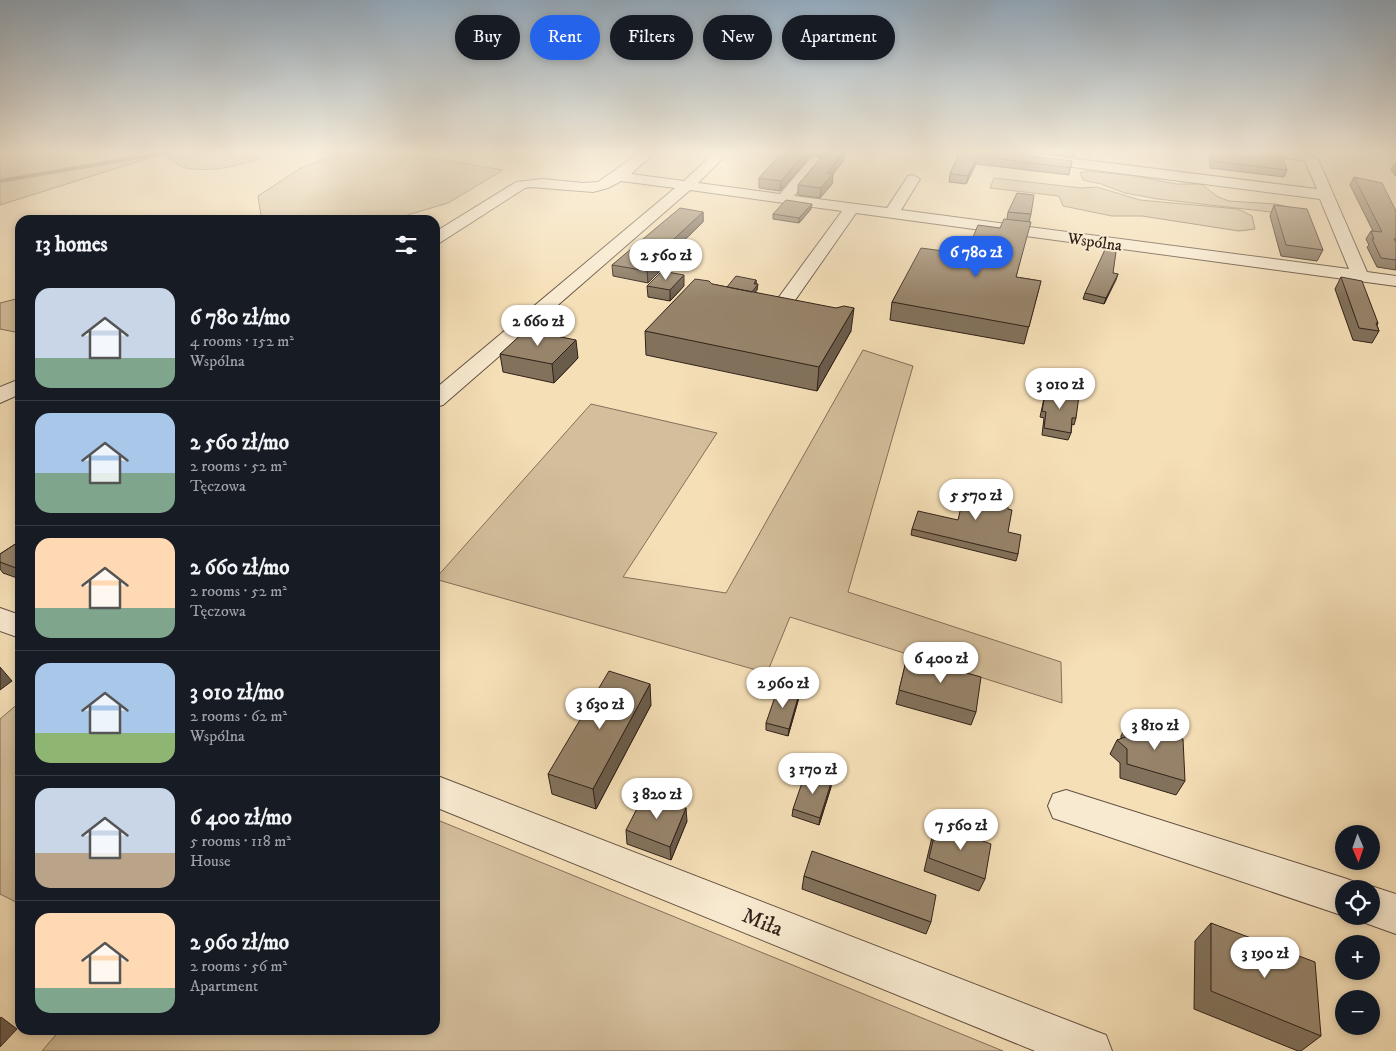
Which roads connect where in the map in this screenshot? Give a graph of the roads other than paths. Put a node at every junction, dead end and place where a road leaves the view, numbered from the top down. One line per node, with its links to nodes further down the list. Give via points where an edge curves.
1 (497, 200): 8 (street)
2 (670, 200): 14 (street)
3 (798, 200): 6 (street, Wspólna)
4 (899, 200): 7 (street)
5 (1330, 200): 9 (street)
6 (852, 208): 7 (street, Wspólna); 11 (street)
7 (891, 213): 9 (street, Wspólna)
8 (440, 235)
9 (1361, 276): 10 (street, Wspólna)
10 (1396, 281)
11 (779, 311)
12 (15, 388): 13 (street)
13 (0, 396)
14 (440, 396)
15 (0, 619): 16 (street)
16 (15, 625)
17 (440, 793): 22 (street, Miła)
18 (1066, 806): 19 (street)
19 (1335, 894)
20 (1380, 909): 21 (street)
21 (1396, 914)
22 (1090, 1051)

